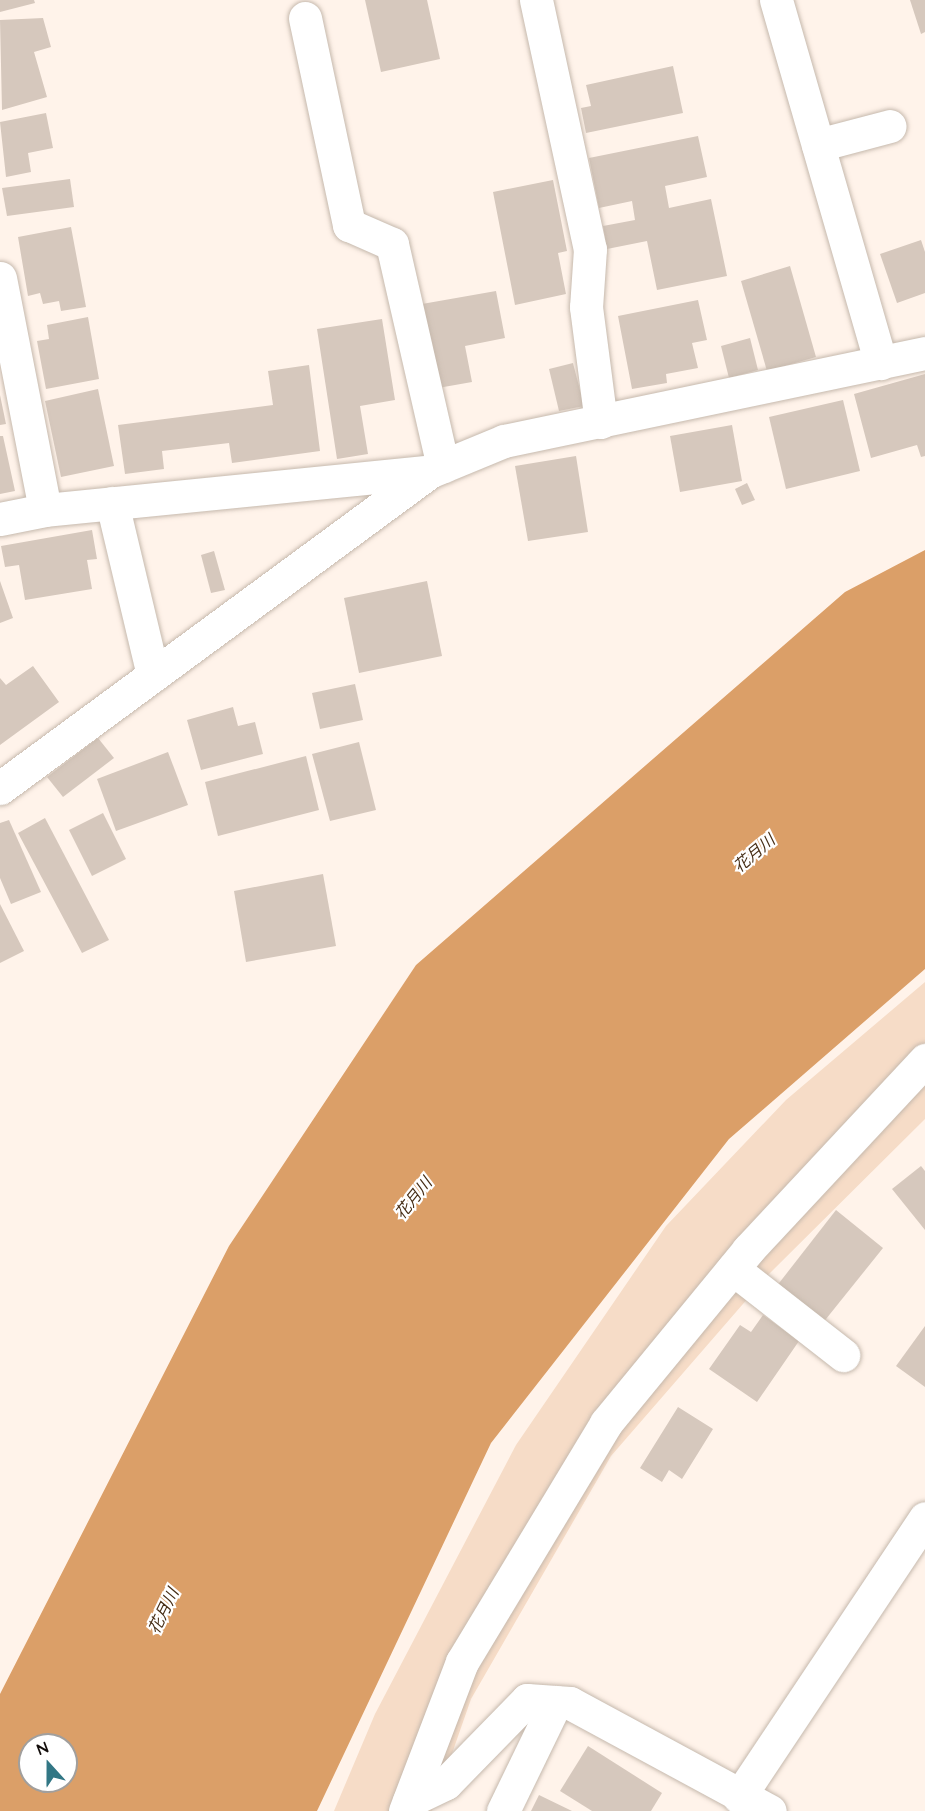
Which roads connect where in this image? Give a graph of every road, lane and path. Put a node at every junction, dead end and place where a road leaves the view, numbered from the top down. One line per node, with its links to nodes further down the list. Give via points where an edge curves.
1 (536, 0): 9 (street, via 590,249 586,307)
2 (777, 0): 5 (street)
3 (305, 18): 10 (street, via 349,225 392,244)
4 (890, 126): 5 (street)
5 (818, 145): 8 (street)
6 (0, 278): 12 (street)
7 (925, 353): 8 (street)
8 (881, 363): 9 (street)
9 (601, 422): 10 (street, via 504,441)
10 (436, 469): 11 (street); 14 (street)
11 (112, 503): 12 (street); 14 (street)
12 (45, 510): 13 (street)
13 (0, 519)
14 (153, 675): 15 (street)
15 (0, 788)
16 (925, 1060): 17 (street)
17 (733, 1269): 18 (street); 22 (street, via 606,1423 462,1662)
18 (843, 1355)
19 (925, 1518): 21 (street)
20 (556, 1702): 21 (street, via 570,1703); 22 (street, via 527,1700 446,1783); 23 (street)
21 (739, 1797): 24 (street)
22 (407, 1806)
23 (503, 1811)
24 (770, 1811)

